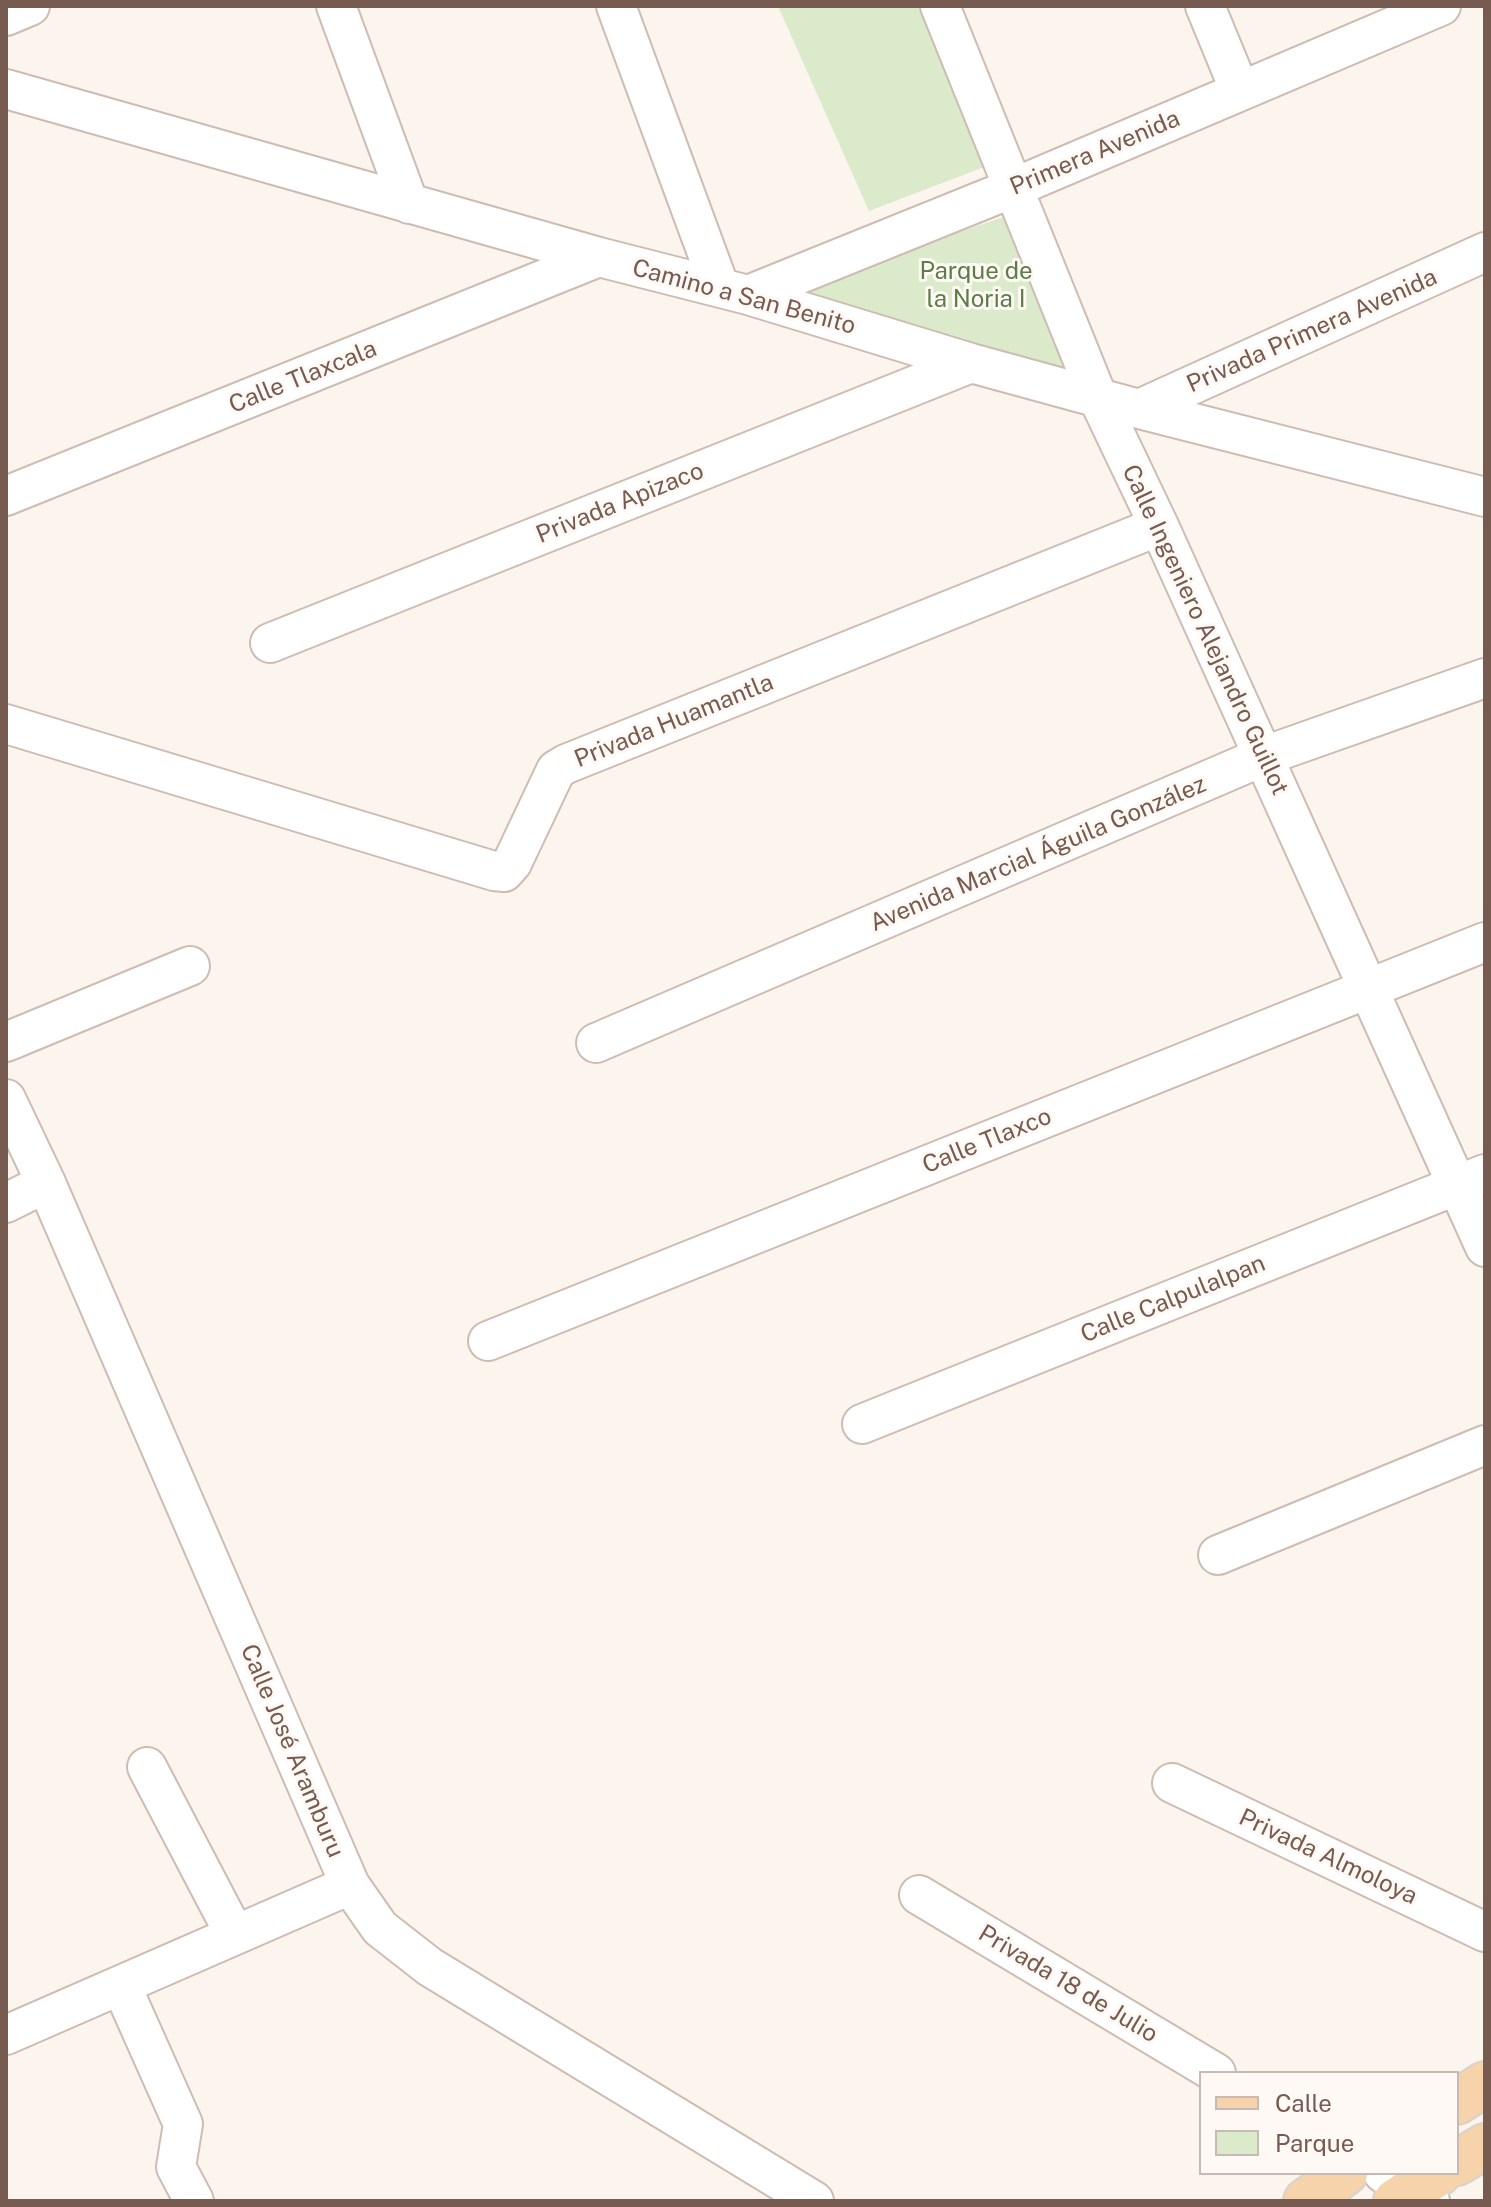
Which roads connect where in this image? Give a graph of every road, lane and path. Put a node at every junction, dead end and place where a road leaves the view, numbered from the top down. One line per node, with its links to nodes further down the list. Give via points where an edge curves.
1 (30, 6): 7 (street)
2 (336, 6): 11 (street)
3 (616, 6): 14 (street)
4 (940, 6): 10 (street, Calle Ingeniero Alejandro Guillot)
5 (1205, 6): 9 (street)
6 (1441, 6): 9 (street, Primera Avenida)
7 (6, 16)
8 (6, 89): 11 (street, Camino a San Benito)
9 (1240, 91): 10 (street, Primera Avenida)
10 (1013, 188): 14 (street, Primera Avenida); 16 (street, Calle Ingeniero Alejandro Guillot)
11 (409, 204): 13 (street, Camino a San Benito)
12 (1485, 252): 17 (street, Privada Primera Avenida)
13 (599, 257): 14 (street, Camino a San Benito); 18 (street, Calle Tlaxcala)
14 (734, 291): 15 (street, Camino a San Benito)
15 (971, 363): 16 (street, Camino a San Benito); 21 (street, Privada Apizaco)
16 (1098, 398): 17 (street, Camino a San Benito); 20 (street, Calle Ingeniero Alejandro Guillot)
17 (1139, 409): 19 (street, Camino a San Benito)
18 (6, 496)
19 (1485, 497)
20 (1159, 526): 23 (street, Privada Huamantla, via 556,770 504,872); 24 (street, Calle Ingeniero Alejandro Guillot)
21 (270, 643)
22 (1485, 678): 24 (street, Avenida Marcial Águila González)
23 (6, 724)
24 (1264, 756): 27 (street, Calle Ingeniero Alejandro Guillot); 29 (street, Avenida Marcial Águila González)
25 (1485, 942): 27 (street, Calle Tlaxco)
26 (190, 966): 28 (street)
27 (1369, 988): 31 (street, Calle Ingeniero Alejandro Guillot); 35 (street, Calle Tlaxco)
28 (6, 1042)
29 (596, 1043)
30 (6, 1099): 32 (street, Calle José Aramburu)
31 (1471, 1180): 34 (street, Calle Ingeniero Alejandro Guillot); 36 (street, Calle Calpulalpan)
32 (46, 1183): 33 (street); 41 (street, Calle José Aramburu)
33 (6, 1203)
34 (1485, 1247)
35 (488, 1341)
36 (862, 1424)
37 (1485, 1445): 38 (street)
38 (1218, 1555)
39 (147, 1767): 44 (street)
40 (1172, 1783): 43 (street, Privada Almoloya)
41 (350, 1885): 44 (street); 54 (street, Calle José Aramburu, via 380,1928 430,1967)
42 (919, 1895): 47 (street, Privada 18 de Julio)
43 (1485, 1932)
44 (235, 1935): 45 (street)
45 (121, 1985): 46 (street); 53 (street, via 183,2124 176,2167)
46 (7, 2034)
47 (1213, 2071)
48 (1485, 2084): 49 (main road)
49 (1459, 2101)
50 (1485, 2146): 51 (main road)
51 (1459, 2162)
52 (1342, 2175): 55 (main road)
53 (194, 2201)
54 (814, 2201)
55 (1306, 2201)

